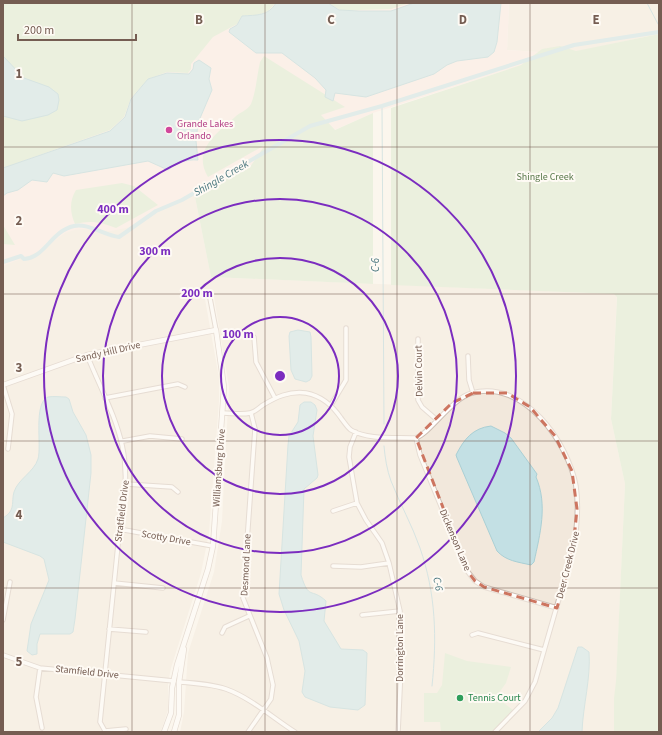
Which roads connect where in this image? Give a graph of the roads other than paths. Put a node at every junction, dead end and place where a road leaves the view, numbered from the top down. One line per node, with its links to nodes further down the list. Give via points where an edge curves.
1 (209, 293): 3 (street, Williamsburg Drive)
2 (346, 328): 13 (street, via 346,380)
3 (216, 330): 6 (street, Sandy Hill Drive); 14 (street, Williamsburg Drive, via 224,387)
4 (254, 337): 12 (street, via 256,362)
5 (418, 339): 16 (street, Delvin Court, via 418,400)
6 (87, 355): 8 (street, Sandy Hill Drive); 11 (street, Stratfield Drive)
7 (468, 356): 10 (street, via 468,375)
8 (3, 385): 21 (street, via 12,414)
9 (185, 387): 11 (street, via 178,384)
10 (473, 393): 16 (street, Deer Creek Drive, via 452,403); 33 (street, Deer Creek Drive, via 507,393 530,407 555,436 572,471 576,487 577,530)
11 (104, 398): 20 (street, Stratfield Drive)
12 (275, 398): 13 (street, via 290,393 303,393 317,396); 15 (street)
13 (331, 405): 17 (street, via 350,429)
14 (223, 413): 15 (street); 27 (street, Williamsburg Drive)
15 (251, 413): 36 (street, Desmond Lane, via 255,429 243,586 243,598)
16 (437, 420): 18 (street, Deer Creek Drive, via 424,434)
17 (356, 432): 18 (street); 24 (street, Dorrington Lane, via 349,457)
18 (416, 438): 33 (street, Dickenson Lane, via 420,455 468,572 475,581 484,587)
19 (182, 439): 20 (street, via 150,436)
20 (123, 441): 22 (street, Stratfield Drive)
21 (8, 449)
22 (126, 484): 23 (street, via 172,488); 26 (street, Stratfield Drive)
23 (178, 492)
24 (357, 503): 25 (street); 28 (street, Dorrington Lane, via 382,543)
25 (333, 511)
26 (119, 529): 27 (street, Scotty Drive); 31 (street, Stratfield Drive)
27 (213, 546): 42 (street, Williamsburg Drive)
28 (389, 563): 29 (street, via 361,567); 34 (street, Dorrington Lane)
29 (333, 566)
30 (10, 582): 37 (street)
31 (114, 583): 32 (street); 38 (street, Stratfield Drive)
32 (163, 588)
33 (557, 608): 43 (street, Deer Creek Drive)
34 (400, 611): 35 (street); 56 (street, Dorrington Lane, via 402,647)
35 (362, 615)
36 (249, 616): 40 (street, via 225,627); 49 (street, Desmond Lane, via 267,658 273,685 271,699)
37 (3, 620)
38 (109, 629): 39 (street); 46 (street, Stratfield Drive)
39 (146, 632)
40 (222, 633)
41 (472, 635): 43 (street, via 478,633)
42 (185, 641): 47 (street, Williamsburg Drive); 48 (street, Williamsburg Drive)
43 (544, 650): 57 (street, Deer Creek Drive, via 535,682 525,700)
44 (3, 655): 45 (street, Stamfield Drive)
45 (40, 668): 46 (street, Stamfield Drive); 50 (street, via 36,697)
46 (104, 674): 47 (street, Stamfield Drive); 51 (street, Stratfield Drive, via 100,722 102,728 109,732)
47 (174, 681): 52 (street, Williamsburg Drive, via 171,713)
48 (180, 682): 49 (street, via 226,689); 53 (street, Williamsburg Drive, via 179,710)
49 (263, 711): 54 (street, Desmond Lane); 55 (street)
50 (42, 728)
51 (126, 728)
52 (164, 732)
53 (174, 732)
54 (248, 732)
55 (295, 732)
56 (398, 732)
57 (495, 732)

